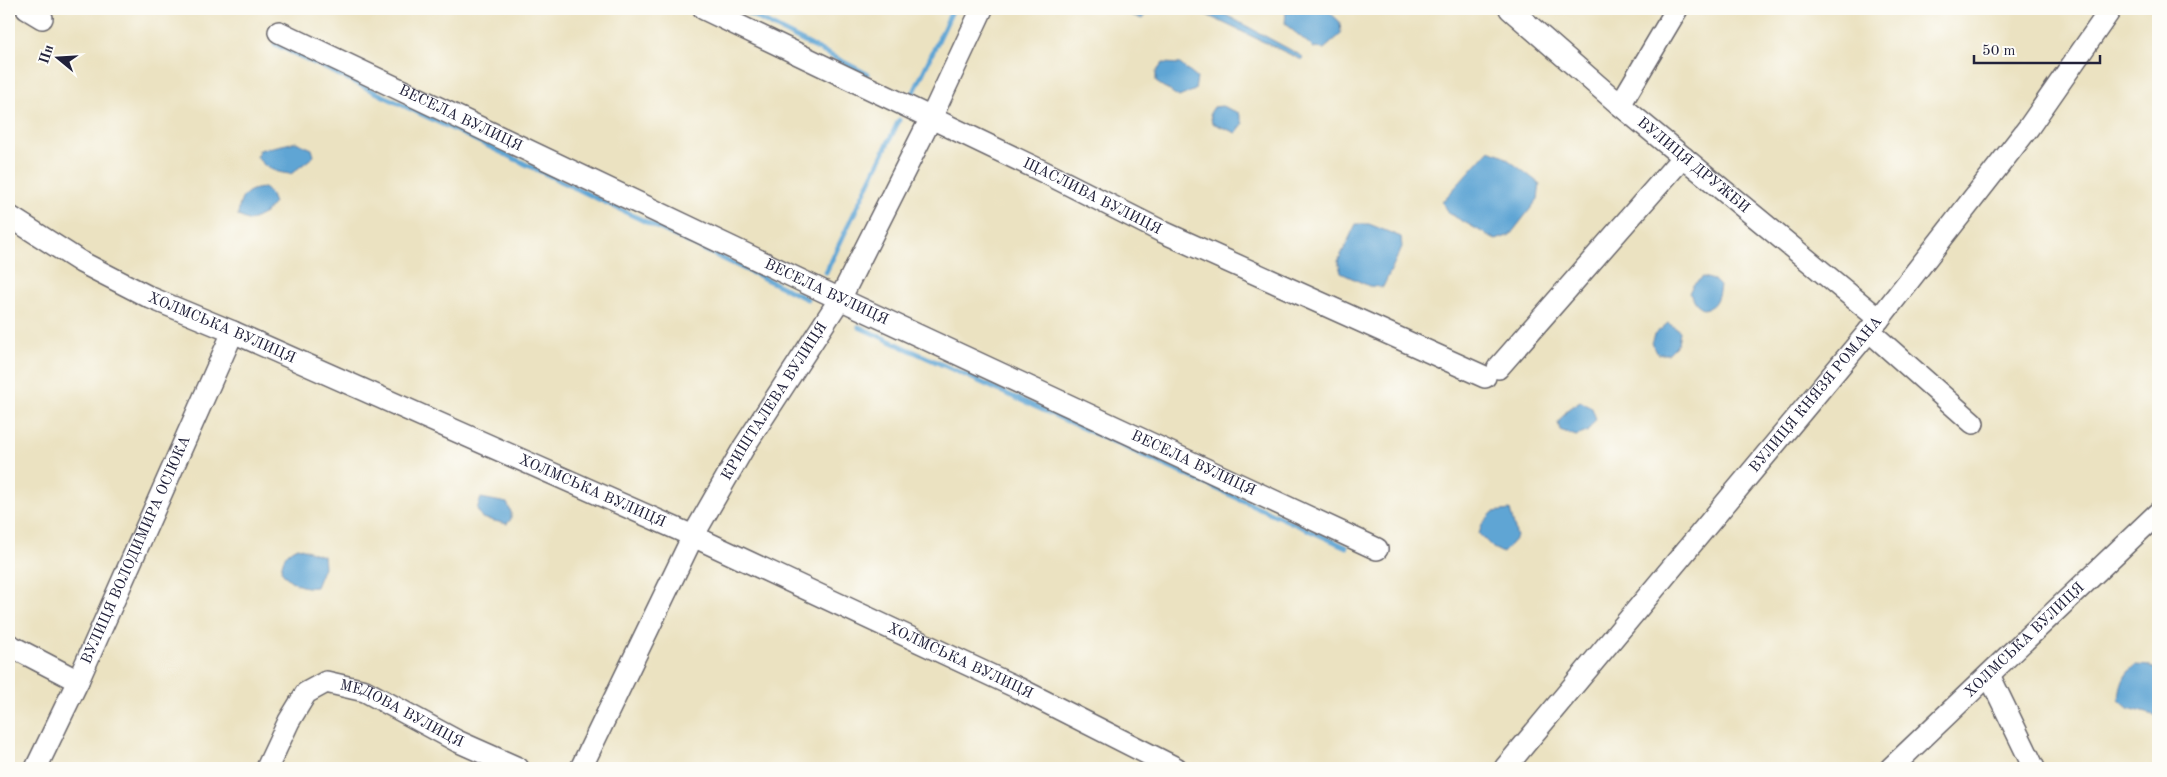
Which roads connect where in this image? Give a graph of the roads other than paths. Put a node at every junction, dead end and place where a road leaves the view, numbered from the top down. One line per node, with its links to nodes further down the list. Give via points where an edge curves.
1 (704, 9): 8 (street, ЩАСЛИВА ВУЛИЦЯ)
2 (982, 9): 8 (street, КРИШТАЛЕВА ВУЛИЦЯ)
3 (1510, 9): 7 (street, ВУЛИЦЯ ДРУЖБИ)
4 (1678, 9): 7 (street)
5 (2111, 9): 12 (street, ВУЛИЦЯ КНЯЗЯ РОМАНА, via 2029,126)
6 (279, 32): 11 (street, ВЕСЕЛА ВУЛИЦЯ)
7 (1620, 105): 9 (street, ВУЛИЦЯ ДРУЖБИ)
8 (931, 118): 9 (street, ЩАСЛИВА ВУЛИЦЯ, via 1164,232 1492,372); 11 (street, КРИШТАЛЕВА ВУЛИЦЯ)
9 (1683, 157): 12 (street, ВУЛИЦЯ ДРУЖБИ)
10 (9, 216): 13 (street, ХОЛМСЬКА ВУЛИЦЯ, via 81,262 151,298)
11 (840, 299): 16 (street, КРИШТАЛЕВА ВУЛИЦЯ, via 744,446); 17 (street, ВЕСЕЛА ВУЛИЦЯ)
12 (1874, 325): 14 (street, ВУЛИЦЯ ДРУЖБИ); 26 (street, ВУЛИЦЯ КНЯЗЯ РОМАНА)
13 (233, 332): 16 (street, ХОЛМСЬКА ВУЛИЦЯ); 20 (street, ВУЛИЦЯ ВОЛОДИМИРА ОСІЮКА)
14 (1973, 423)
15 (2158, 513): 19 (street, ХОЛМСЬКА ВУЛИЦЯ)
16 (693, 536): 24 (street, КРИШТАЛЕВА ВУЛИЦЯ); 25 (street, ХОЛМСЬКА ВУЛИЦЯ, via 1018,688)
17 (1377, 548)
18 (9, 646): 20 (street)
19 (1989, 675): 27 (street, ХОЛМСЬКА ВУЛИЦЯ); 28 (street)
20 (78, 681): 21 (street, ВУЛИЦЯ ВОЛОДИМИРА ОСІЮКА)
21 (36, 768)
22 (267, 768): 23 (street, МЕДОВА ВУЛИЦЯ, via 289,720 306,694 326,682 365,691)
23 (518, 768)
24 (581, 768)
25 (1176, 768)
26 (1505, 768)
27 (1891, 768)
28 (2034, 768)

